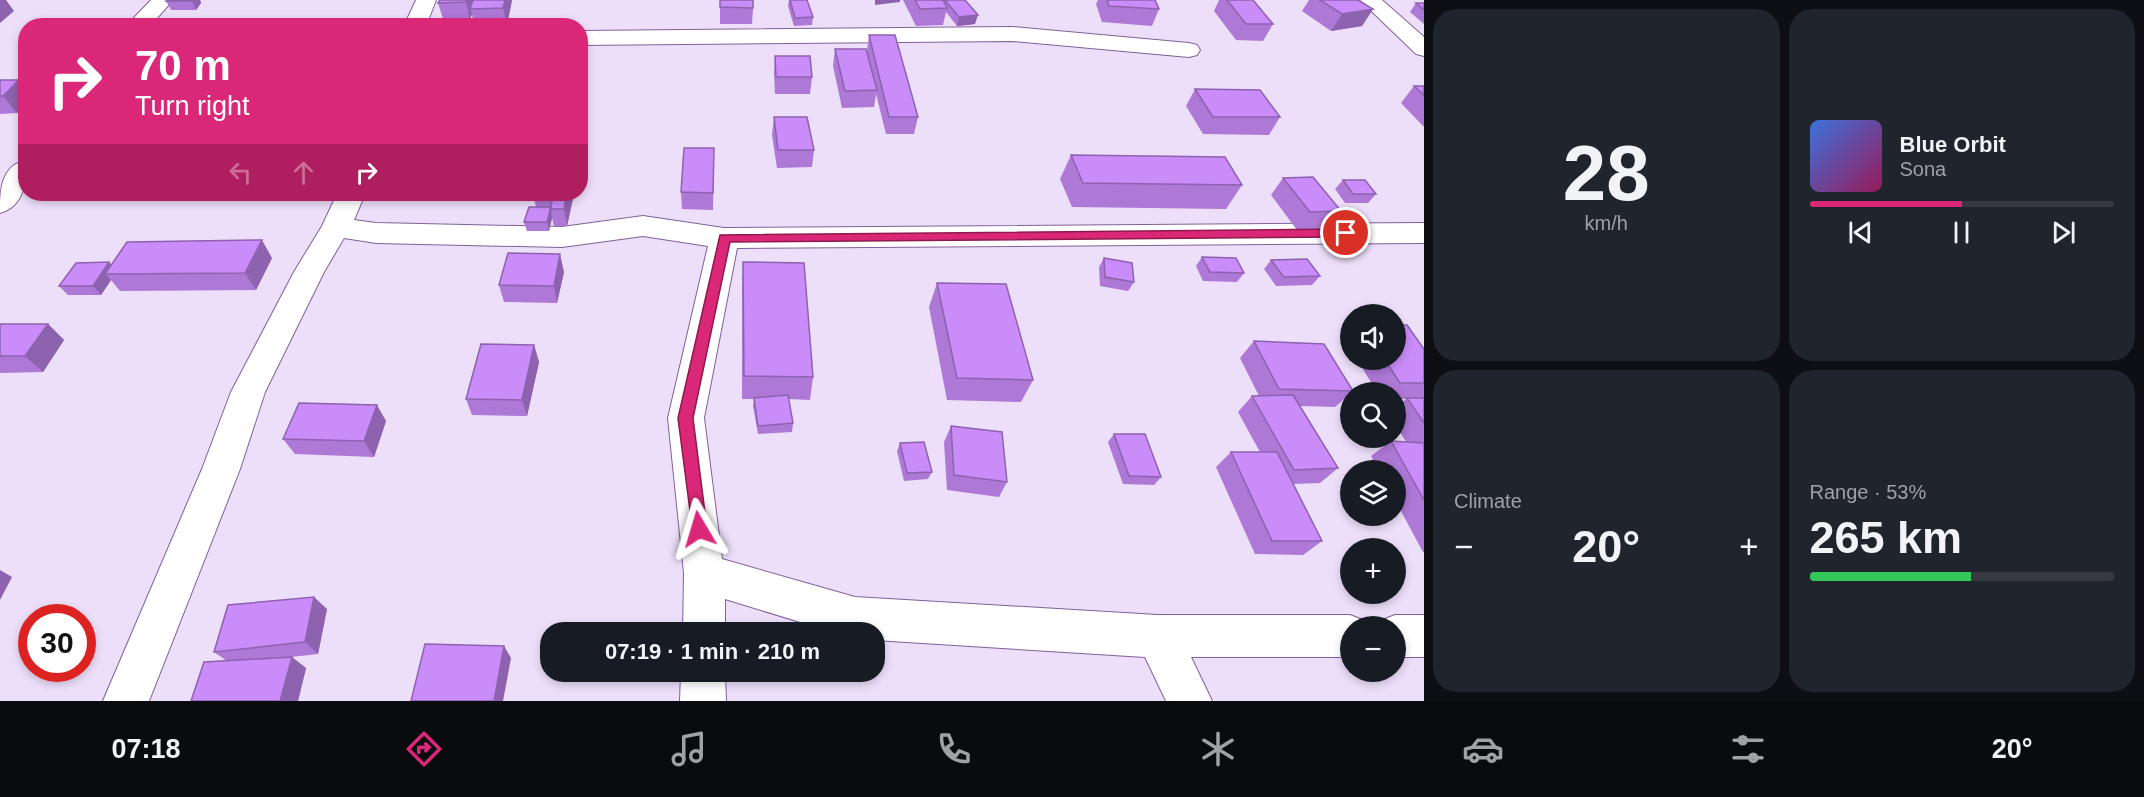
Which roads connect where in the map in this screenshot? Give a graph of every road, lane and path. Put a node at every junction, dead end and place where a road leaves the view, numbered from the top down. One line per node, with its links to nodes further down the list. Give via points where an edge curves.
1 (164, 0): 4 (street)
2 (426, 0): 5 (street)
3 (1370, 0): 7 (street)
4 (145, 18)
5 (418, 18)
6 (588, 38): 8 (street, via 1012,34)
7 (1424, 49)
8 (1189, 50)
9 (18, 179): 11 (street)
10 (348, 201): 12 (street)
11 (0, 204)
12 (336, 226): 14 (street, via 376,233 562,237 643,226); 22 (street, via 248,392 221,469)
13 (1424, 233): 14 (street)
14 (724, 238): 15 (street, via 686,418)
15 (704, 573): 16 (street); 17 (street, via 855,618)
16 (704, 622)
17 (1158, 636): 18 (street); 24 (street)
18 (1340, 636)
19 (1406, 636): 20 (street)
20 (1424, 636)
21 (703, 682): 23 (street)
22 (126, 701)
23 (703, 701)
24 (1189, 701)

